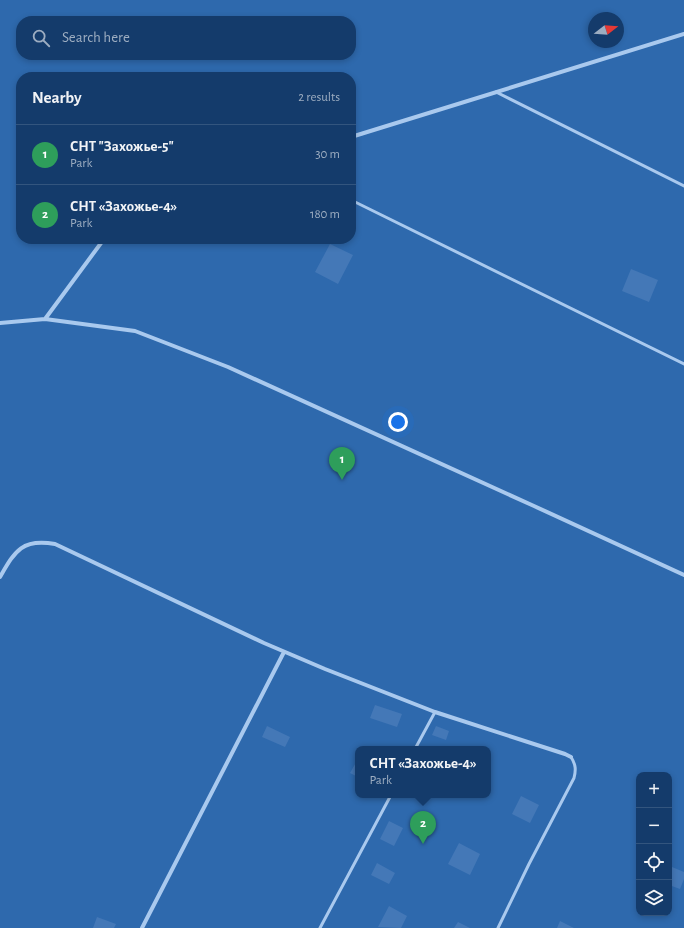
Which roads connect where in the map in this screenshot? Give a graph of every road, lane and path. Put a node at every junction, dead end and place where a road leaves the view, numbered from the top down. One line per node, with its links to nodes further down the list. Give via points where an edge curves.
1 (684, 34): 2 (street)
2 (496, 92): 3 (street); 4 (lane)
3 (356, 135)
4 (684, 186)
5 (356, 202): 9 (lane)
6 (100, 244): 7 (street)
7 (45, 319): 8 (street); 10 (street, via 135,331 228,367)
8 (0, 323)
9 (684, 364)
10 (684, 576)
11 (0, 577): 12 (street, via 16,552 28,544 55,544)
12 (284, 652): 13 (street); 17 (street)
13 (435, 712): 14 (lane); 15 (street)
14 (417, 746)
15 (571, 757): 19 (lane, via 575,764 574,778)
16 (389, 798): 18 (lane)
17 (142, 928)
18 (320, 928)
19 (498, 928)

